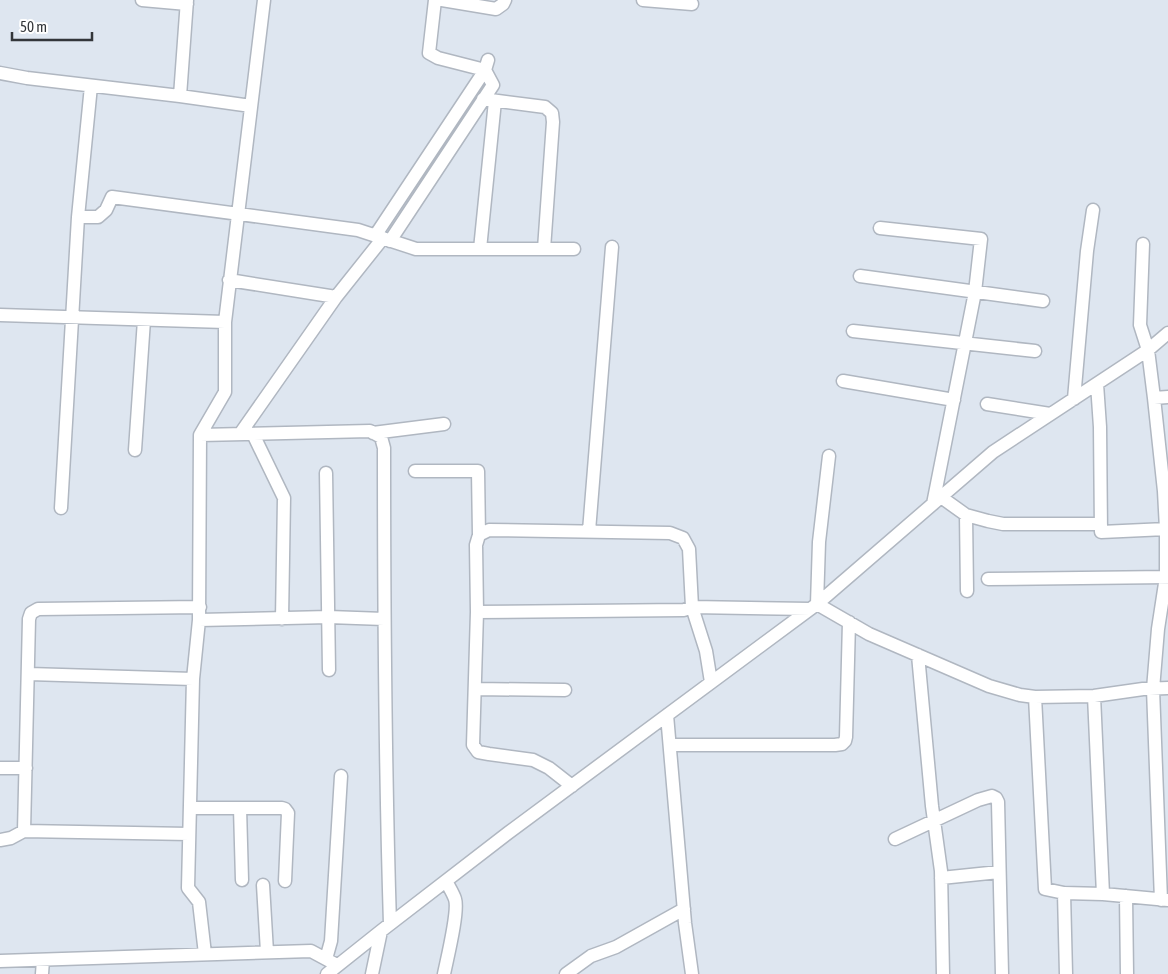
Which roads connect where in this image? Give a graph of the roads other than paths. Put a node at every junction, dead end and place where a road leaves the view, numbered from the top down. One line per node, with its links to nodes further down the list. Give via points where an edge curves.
1 (142, 0): 7 (street)
2 (264, 0): 14 (street)
3 (434, 0): 9 (street, via 429,53 438,58)
4 (442, 0): 5 (street, via 496,9)
5 (505, 0)
6 (643, 0): 8 (street)
7 (187, 2): 12 (street)
8 (692, 4)
9 (486, 65): 13 (street, via 493,84); 19 (street)
10 (0, 74): 11 (street)
11 (91, 86): 12 (street); 17 (street)
12 (180, 96): 14 (street)
13 (489, 100): 19 (street); 22 (street); 23 (street, via 545,107 552,113)
14 (251, 106): 16 (street)
15 (1093, 210): 43 (street)
16 (238, 214): 17 (street, via 112,197 106,210 98,217); 19 (street, via 358,230); 26 (street)
17 (78, 218): 31 (street)
18 (880, 228): 27 (street, via 981,239)
19 (382, 238): 22 (street, via 416,249); 28 (street)
20 (1144, 244): 37 (street, via 1140,326)
21 (612, 246): 61 (street)
22 (480, 249): 23 (street)
23 (544, 249): 24 (street)
24 (574, 249)
25 (860, 276): 27 (street)
26 (230, 280): 28 (street); 33 (street)
27 (976, 292): 29 (street); 36 (street)
28 (336, 297): 49 (street)
29 (1043, 301)
30 (0, 315): 31 (street)
31 (72, 318): 32 (street); 57 (street)
32 (144, 320): 33 (street); 51 (street)
33 (225, 322): 50 (street, via 226,392)
34 (853, 331): 36 (street)
35 (1168, 333): 37 (street)
36 (965, 344): 38 (street); 44 (street)
37 (1148, 350): 40 (street); 42 (street)
38 (1035, 351)
39 (843, 381): 44 (street)
40 (1097, 384): 43 (street); 59 (street)
41 (1168, 397): 42 (street)
42 (1154, 398): 55 (street)
43 (1074, 399): 46 (street)
44 (954, 400): 56 (street)
45 (987, 404): 46 (street)
46 (1050, 414): 56 (street, via 993,452)
47 (444, 424): 48 (street)
48 (373, 433): 49 (street); 72 (street, via 381,437 384,448)
49 (246, 434): 50 (street); 71 (street, via 284,498)
50 (200, 435): 69 (street)
51 (135, 450)
52 (829, 456): 66 (street)
53 (415, 471): 62 (street, via 478,471)
54 (326, 472): 70 (street)
55 (1166, 491): 60 (street)
56 (937, 500): 58 (street); 66 (street)
57 (61, 508)
58 (966, 514): 59 (street, via 1003,524); 65 (street)
59 (1101, 524): 60 (street, via 1101,532)
60 (1167, 529): 63 (street)
61 (589, 531): 62 (street, via 489,530); 67 (street, via 670,533 683,538 689,549)
62 (479, 534): 68 (street, via 476,546)
63 (1167, 577): 64 (street); 74 (street)
64 (988, 580)
65 (967, 591)
66 (814, 606): 67 (street); 73 (street); 79 (street)
67 (692, 607): 68 (street, via 684,610); 79 (street, via 706,651)
68 (477, 612): 81 (street)
69 (200, 614): 71 (street); 77 (street, via 38,609 31,613 30,620); 78 (street)
70 (328, 617): 71 (street); 72 (street); 76 (street)
71 (282, 619)
72 (384, 619): 110 (street)
73 (849, 622): 75 (street); 87 (street, via 846,737 842,744)
74 (1163, 628): 82 (street)
75 (918, 655): 85 (street, via 989,686); 94 (street)
76 (329, 670)
77 (29, 674): 78 (street); 89 (street)
78 (193, 679): 92 (street)
79 (711, 682): 86 (street)
80 (1168, 688): 82 (street)
81 (475, 689): 83 (street); 91 (street, via 474,745 478,752 533,760)
82 (1153, 689): 84 (street); 108 (street)
83 (565, 690)
84 (1094, 696): 85 (street); 106 (street)
85 (1035, 697): 105 (street, via 1045,889)
86 (667, 715): 87 (street); 91 (street)
87 (670, 745): 109 (street)
88 (0, 768): 89 (street)
89 (26, 768): 95 (street)
90 (341, 776): 113 (street, via 331,941)
91 (572, 786): 103 (street)
92 (190, 808): 93 (street); 96 (street)
93 (240, 808): 101 (street); 102 (street, via 282,808 288,813)
94 (934, 821): 97 (street); 99 (street, via 978,800 996,798); 100 (street)
95 (24, 831): 96 (street); 98 (street)
96 (189, 834): 112 (street, via 188,888 199,902)
97 (895, 839)
98 (0, 840)
99 (999, 872): 100 (street); 124 (street)
100 (941, 878): 123 (street)
101 (242, 880)
102 (285, 881)
103 (446, 881): 110 (street); 120 (street, via 456,904)
104 (264, 885): 111 (street)
105 (1064, 893): 106 (street); 125 (street)
106 (1103, 894): 107 (street)
107 (1126, 896): 108 (street); 126 (street)
108 (1164, 900)
109 (684, 909): 121 (street, via 616,947 592,956); 122 (street)
110 (386, 927): 116 (street); 119 (street)
111 (267, 952): 112 (street); 113 (street, via 311,951)
112 (205, 954): 114 (street)
113 (326, 959): 116 (street)
114 (42, 960): 115 (street); 117 (street)
115 (0, 961)
116 (337, 965): 118 (street)
117 (42, 974)
118 (327, 974)
119 (372, 974)
120 (444, 974)
121 (566, 974)
122 (692, 974)
123 (942, 974)
124 (1002, 974)
125 (1066, 974)
126 (1126, 974)

